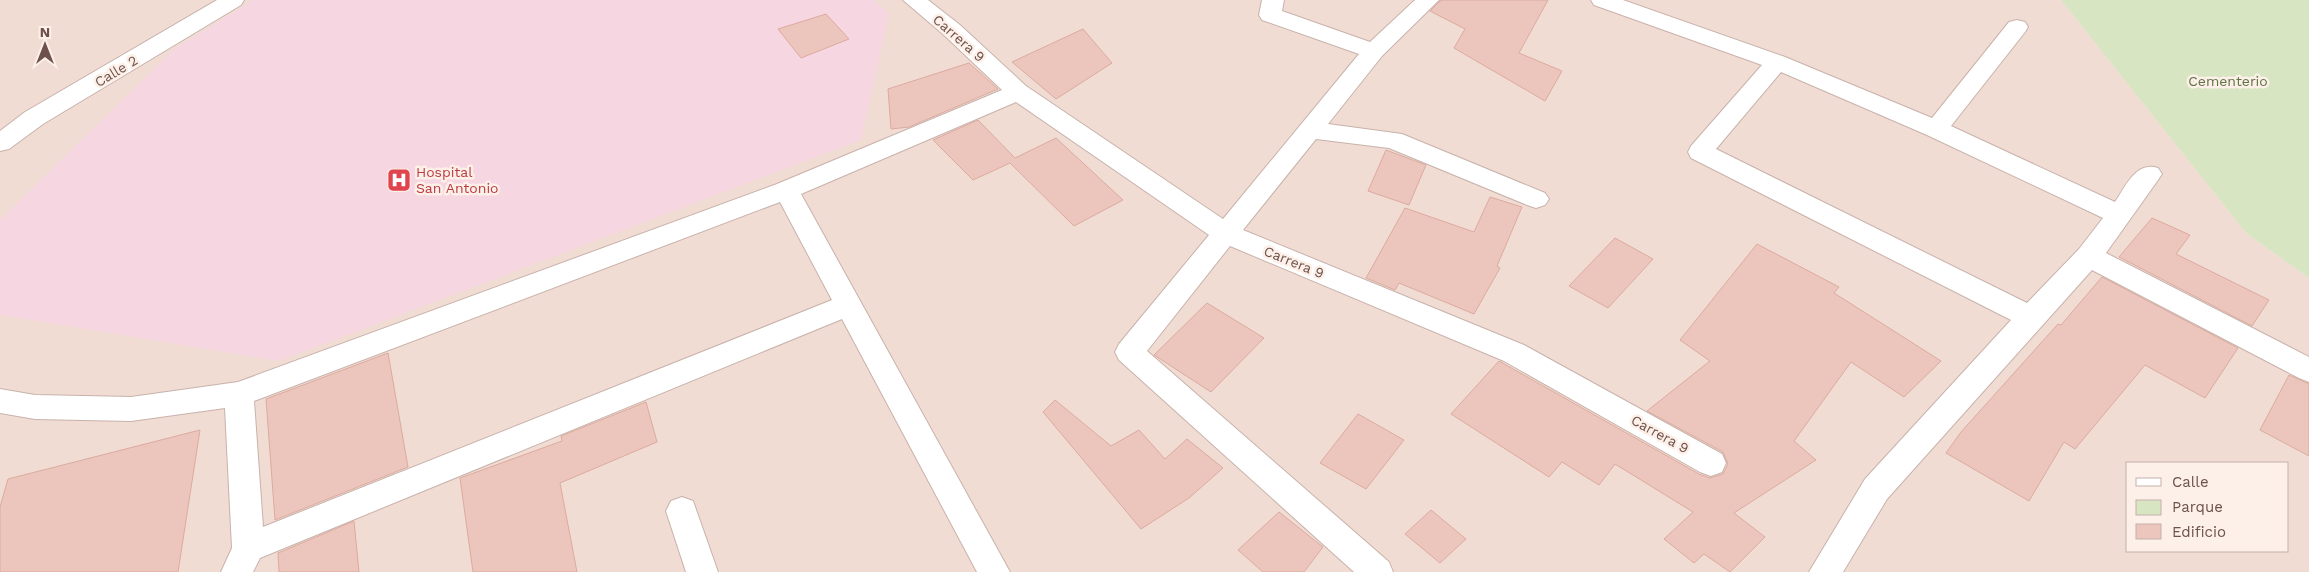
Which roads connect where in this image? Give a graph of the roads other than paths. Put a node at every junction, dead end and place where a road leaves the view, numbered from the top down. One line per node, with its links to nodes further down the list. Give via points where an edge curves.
1 (233, 0): 12 (street, Calle 2, via 34,118)
2 (914, 0): 9 (street, Carrera 9, via 952,30)
3 (1273, 0): 7 (street, via 1270,15)
4 (1428, 0): 7 (street)
5 (1602, 0): 8 (street)
6 (2017, 27): 10 (street)
7 (1374, 51): 11 (street)
8 (1776, 62): 10 (street); 20 (street, via 1700,152)
9 (1018, 92): 14 (street); 17 (street, Carrera 9)
10 (1936, 128): 16 (street)
11 (1308, 130): 15 (street, via 1393,140); 17 (street)
12 (0, 143)
13 (2149, 174): 16 (street)
14 (786, 190): 19 (street); 22 (street)
15 (1536, 199)
16 (2120, 215): 18 (street)
17 (1226, 234): 24 (street, Carrera 9, via 1514,353); 29 (street, via 1129,352)
18 (2089, 256): 20 (street); 21 (street)
19 (848, 306): 26 (street); 28 (street)
20 (2031, 317): 30 (street, via 1876,489)
21 (2309, 370)
22 (239, 394): 23 (street, via 131,409 35,407); 26 (street)
23 (0, 401)
24 (1712, 463)
25 (682, 511): 27 (street)
26 (242, 560)
27 (702, 572)
28 (994, 572)
29 (1377, 572)
30 (1825, 572)

